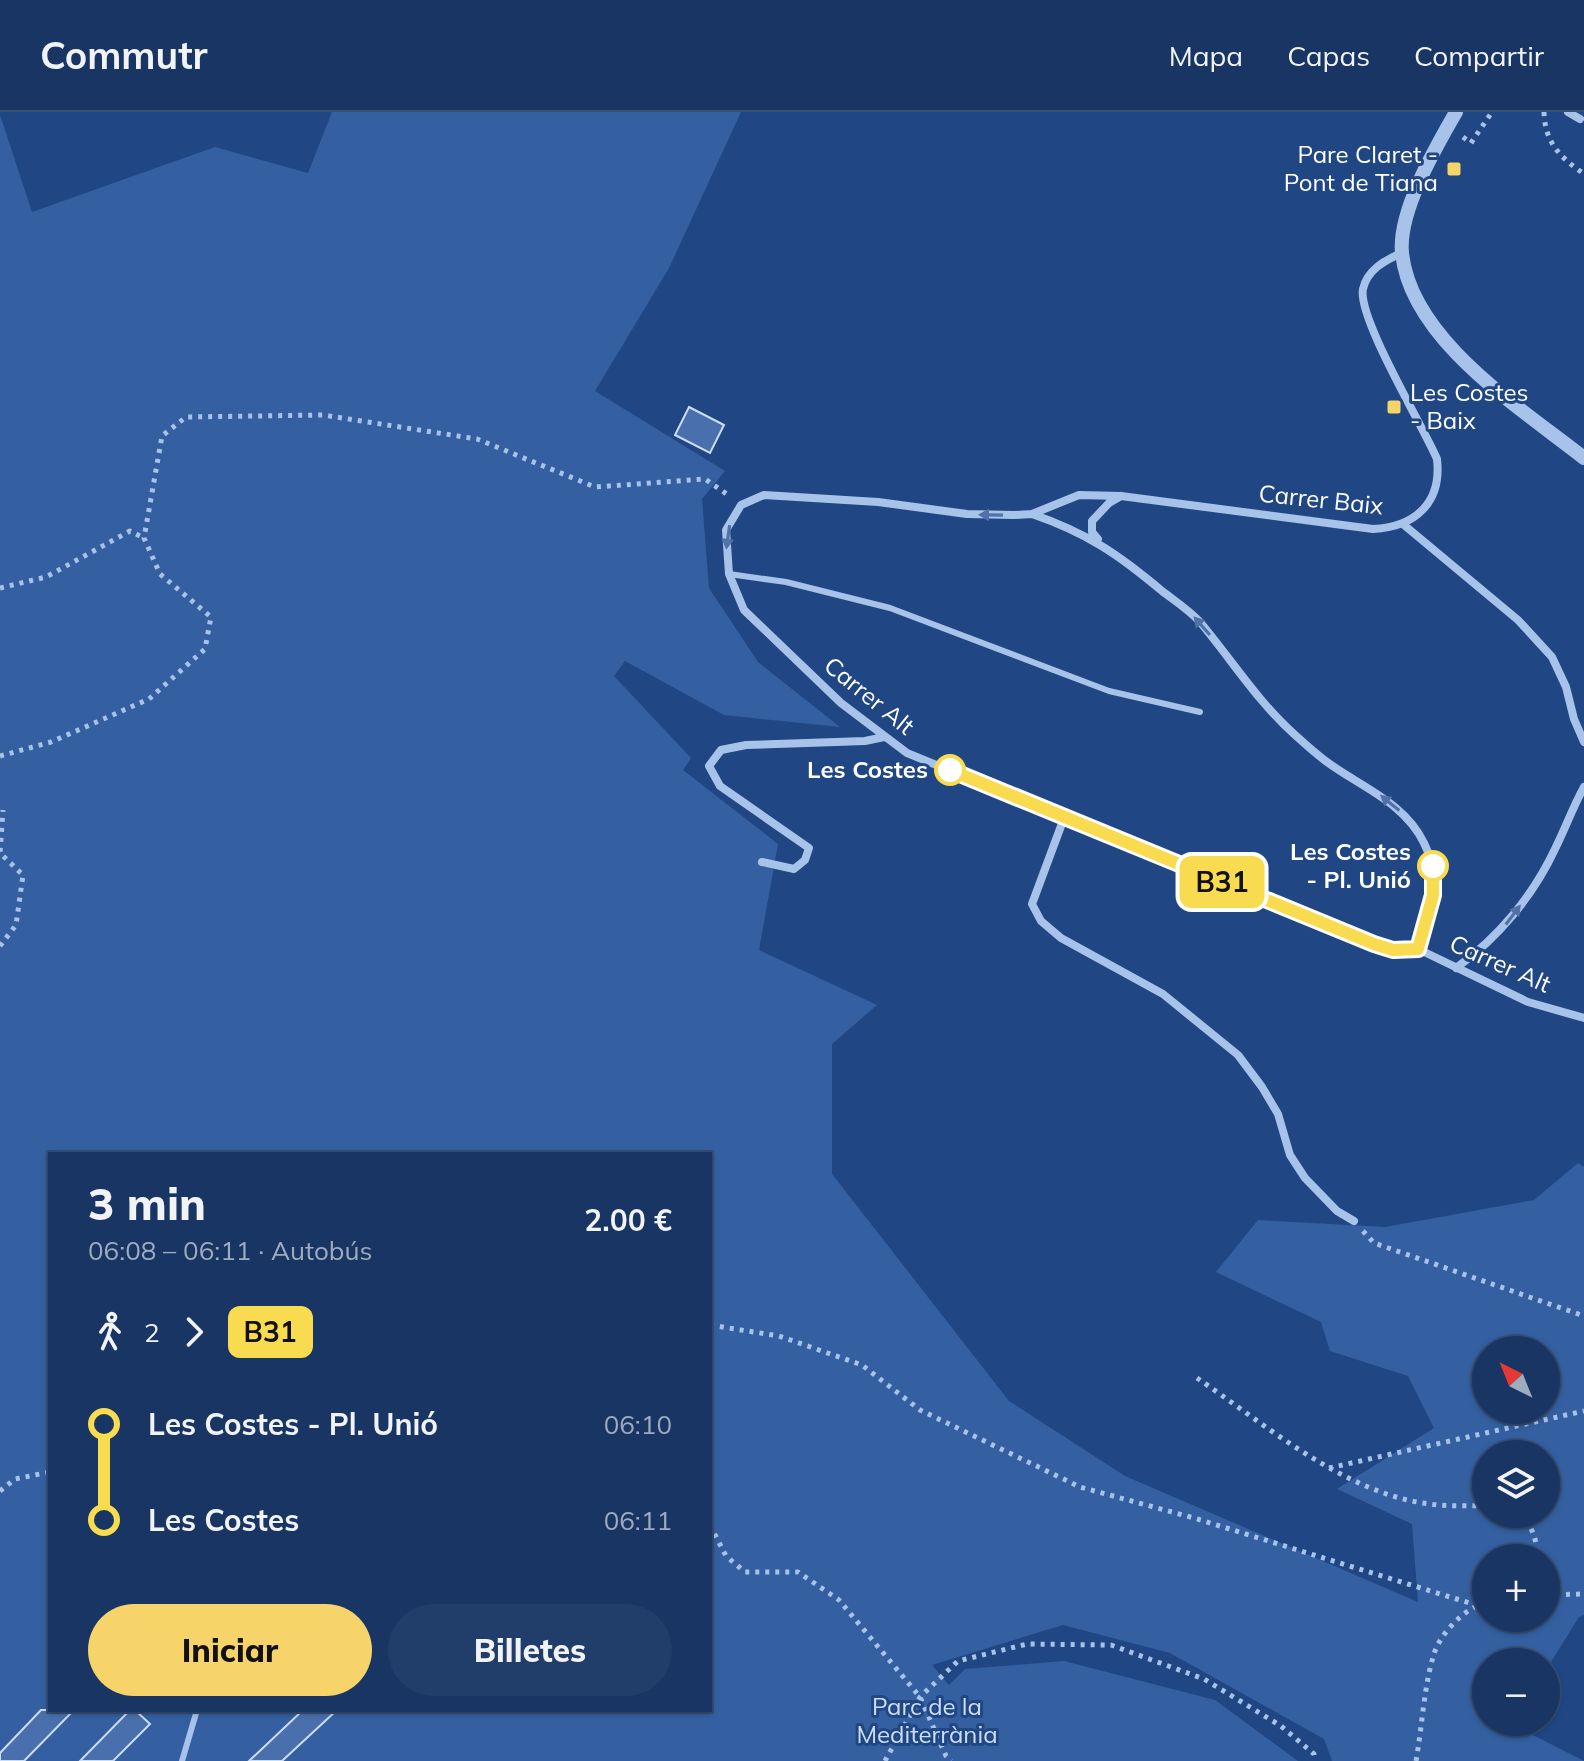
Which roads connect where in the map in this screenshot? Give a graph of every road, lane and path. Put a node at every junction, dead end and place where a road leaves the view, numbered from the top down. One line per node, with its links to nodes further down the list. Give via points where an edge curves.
1 (1456, 112): 8 (street, via 1422,175)
2 (1492, 112): 6 (path, via 1471,143)
3 (1544, 112): 7 (path, via 1549,142)
4 (1568, 112): 5 (street)
5 (1580, 119)
6 (1461, 136)
7 (1584, 174)
8 (1402, 253): 9 (street, via 1421,308 1454,349); 13 (street, Carrer Baix, via 1373,270 1362,292 1379,346 1437,459 1432,496)
9 (1584, 458)
10 (1121, 496): 12 (street, via 1079,495); 13 (street, Carrer Baix, via 1373,529); 15 (street, via 1092,521 1092,532)
11 (741, 505): 12 (street, one-way to 11, via 967,514 764,495); 14 (path, via 705,479 595,487 477,439 323,415 186,417 162,436); 16 (street, Carrer Alt, one-way to 16, via 726,530)
12 (1032, 514): 15 (street)
13 (1404, 525): 20 (street, via 1518,620 1552,657)
14 (144, 538): 17 (path, via 130,531 46,577); 21 (path, via 160,574 211,617 205,649 149,699 51,742)
15 (1101, 543): 27 (street, one-way to 15, via 1433,895 1433,866 1412,825 1380,795 1327,762 1292,732 1197,619)
16 (729, 574): 18 (lane, via 890,608 1109,691); 19 (street, Carrer Alt, via 744,610)
17 (0, 588)
18 (1200, 712)
19 (884, 737): 24 (street, Carrer Alt, via 907,753); 25 (street, via 721,750 709,766 720,786 809,848 794,869)
20 (1584, 742)
21 (0, 756)
22 (1584, 787): 28 (street, one-way to 22, via 1504,926 1534,885)
23 (1, 808): 26 (path, via 0,853 23,875 16,925)
24 (1064, 818): 27 (street, Carrer Alt, via 1374,944); 30 (street, via 1032,904 1041,921 1061,938 1163,994 1238,1055 1278,1114 1290,1155 1305,1178)
25 (762, 862)
26 (0, 946)
27 (1418, 949): 28 (street, Carrer Alt)
28 (1456, 968): 29 (street, Carrer Alt, via 1528,1002)
29 (1584, 1018)
30 (1354, 1221): 31 (path, via 1374,1243)
31 (1584, 1316)
32 (712, 1325): 42 (path, via 779,1336 862,1365 920,1410 1080,1487)
33 (1197, 1378): 35 (path)
34 (1584, 1411): 35 (path)
35 (1328, 1468): 38 (path, via 1374,1489 1429,1504)
36 (48, 1472): 37 (path, via 15,1479)
37 (0, 1491)
38 (1472, 1506)
39 (712, 1529): 44 (path, via 726,1556 745,1572 798,1572 839,1600)
40 (1584, 1594): 41 (path)
41 (1560, 1595)
42 (1472, 1604)
43 (1472, 1608): 50 (path, via 1458,1618 1434,1652)
44 (920, 1697): 47 (path); 48 (path); 49 (path, via 958,1661 1027,1644 1111,1645 1204,1679 1281,1726 1314,1754)
45 (196, 1712): 46 (lane)
46 (182, 1761)
47 (885, 1761)
48 (951, 1761)
49 (1315, 1761)
50 (1416, 1761)

